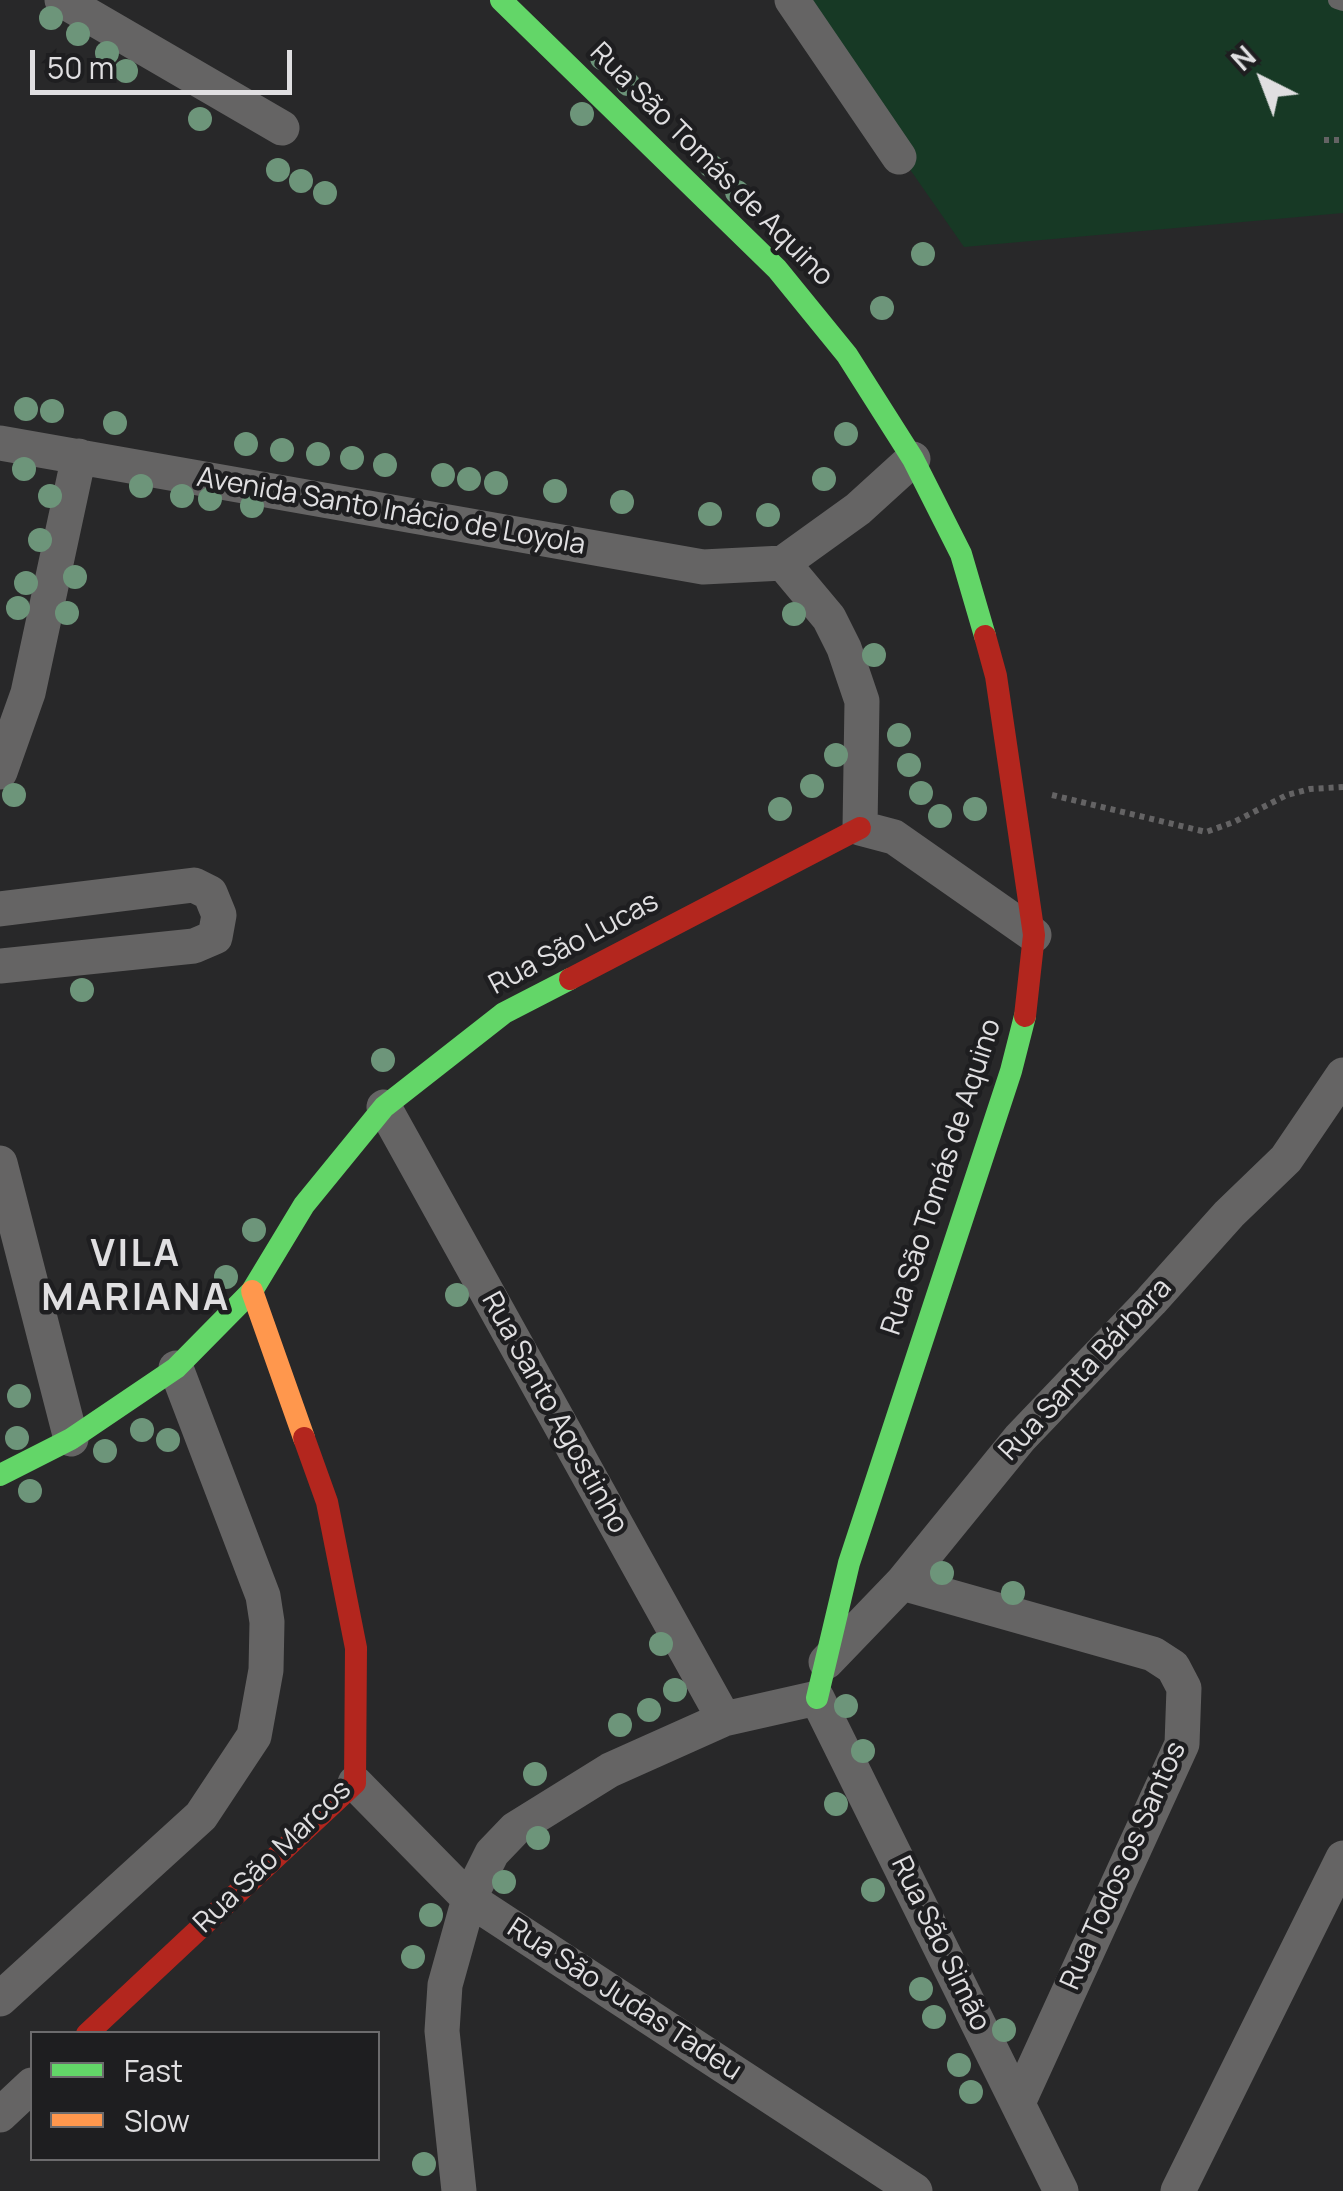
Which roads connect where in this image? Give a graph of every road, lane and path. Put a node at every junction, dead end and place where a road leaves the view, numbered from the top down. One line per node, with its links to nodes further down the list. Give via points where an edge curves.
1 (62, 0): 4 (street)
2 (501, 0): 10 (street, Rua São Tomás de Aquino, via 778,270 847,355)
3 (792, 0): 7 (street)
4 (282, 128)
5 (1324, 140): 6 (path)
6 (1343, 140)
7 (899, 157)
8 (0, 443): 9 (street, Avenida Santo Inácio de Loyola)
9 (79, 456): 11 (street, Avenida Santo Inácio de Loyola, via 703,567); 12 (street, via 28,694)
10 (913, 459): 11 (street, via 858,509); 13 (street, Rua São Tomás de Aquino, via 960,554 996,676)
11 (783, 562): 15 (street, via 829,618 862,701)
12 (0, 772)
13 (1012, 784): 14 (path, via 1206,832 1286,795); 17 (street, Rua São Tomás de Aquino)
14 (1343, 787)
15 (860, 828): 17 (street, via 894,837); 20 (street, Rua São Lucas, via 504,1013)
16 (0, 909): 18 (street, via 194,885 210,893 218,915 215,937 194,946)
17 (1034, 935): 27 (street, Rua São Tomás de Aquino, via 1012,1071 849,1563)
18 (0, 966)
19 (1343, 1075): 26 (street, Rua Santa Bárbara, via 1286,1158 1020,1438)
20 (384, 1107): 22 (street, Rua São Lucas, via 304,1205); 29 (street, Rua Santo Agostinho)
21 (0, 1163): 24 (street)
22 (252, 1291): 23 (street, Rua São Lucas); 30 (street, Rua São Marcos, via 327,1502 344,1582 356,1648)
23 (176, 1368): 24 (street, Rua São Lucas); 33 (street, via 263,1596 266,1670 254,1736 201,1816)
24 (70, 1439): 25 (street, Rua São Lucas)
25 (0, 1474)
26 (902, 1583): 27 (street, Rua Santa Bárbara); 36 (street, Rua Todos os Santos, via 1154,1654 1174,1667 1184,1688 1182,1744)
27 (826, 1662): 28 (street, Rua São Tomás de Aquino)
28 (818, 1698): 29 (street); 36 (street, Rua São Simão)
29 (724, 1719): 32 (street, via 610,1770 516,1829 492,1853)
30 (355, 1783): 32 (street, Rua São Judas Tadeu); 34 (street, Rua São Marcos)
31 (1343, 1858): 41 (street)
32 (469, 1898): 38 (street, via 446,1986 442,2031); 39 (street, Rua São Judas Tadeu)
33 (0, 2000)
34 (90, 2031)
35 (30, 2087): 37 (street)
36 (1018, 2103): 40 (street, Rua São Simão)
37 (0, 2115)
38 (459, 2191)
39 (915, 2191)
40 (1061, 2191)
41 (1178, 2191)

